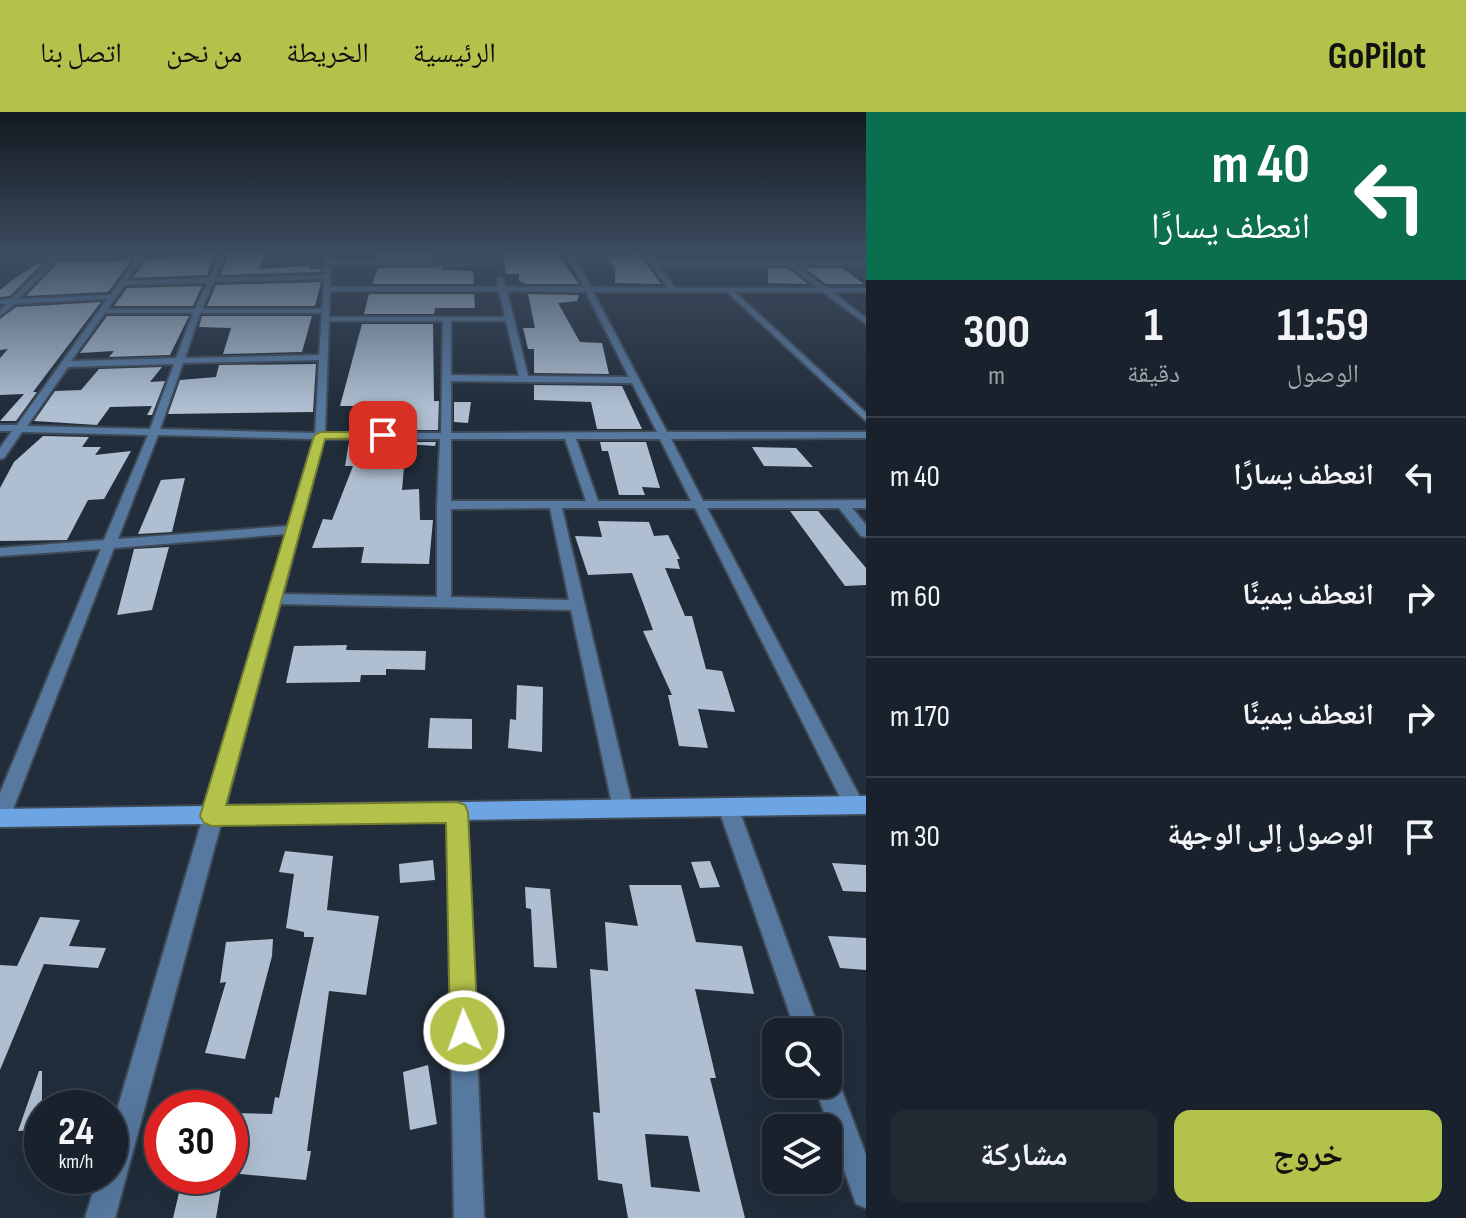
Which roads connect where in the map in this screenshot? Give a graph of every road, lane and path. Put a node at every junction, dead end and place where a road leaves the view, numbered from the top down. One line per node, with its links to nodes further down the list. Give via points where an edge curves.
1 (106, 306): 8 (street)
2 (200, 306): 9 (street)
3 (326, 306): 10 (street)
4 (506, 306): 12 (street)
5 (595, 306): 19 (street)
6 (746, 306): 20 (street)
7 (845, 306): 13 (street)
8 (102, 311): 9 (street); 16 (street)
9 (197, 312): 10 (street); 15 (street)
10 (326, 315): 11 (street); 14 (street)
11 (447, 319): 12 (street); 17 (street)
12 (510, 319): 18 (street)
13 (865, 321)
14 (324, 357): 15 (street); 28 (street)
15 (180, 360): 16 (street); 23 (street)
16 (66, 364): 22 (street)
17 (446, 378): 18 (street); 26 (street)
18 (524, 379): 19 (street)
19 (633, 380): 24 (street)
20 (866, 418)
21 (0, 428): 22 (street)
22 (20, 429): 23 (street); 29 (street)
23 (154, 432): 28 (street); 38 (street)
24 (660, 433): 25 (street); 27 (street); 30 (street)
25 (569, 434): 26 (street); 34 (street)
26 (445, 435): 28 (street); 32 (street)
27 (866, 435)
28 (320, 436): 36 (street)
29 (0, 456)
30 (697, 504): 34 (street); 35 (street); 43 (street)
31 (866, 504): 35 (street)
32 (443, 505): 33 (street); 41 (street)
33 (555, 505): 34 (street); 42 (street)
34 (593, 505)
35 (843, 505): 37 (street)
36 (293, 530): 38 (street); 40 (street)
37 (866, 533)
38 (108, 544): 39 (street); 48 (street)
39 (0, 552)
40 (274, 599): 41 (street); 47 (street)
41 (444, 602): 42 (street)
42 (577, 605): 45 (street)
43 (860, 805): 44 (street)
44 (728, 807): 45 (street); 49 (street)
45 (623, 809): 46 (street)
46 (457, 812): 47 (street); 53 (street)
47 (212, 816): 48 (street); 52 (street)
48 (0, 818)
49 (803, 1018)
50 (832, 1098): 51 (street)
51 (866, 1194)
52 (100, 1218)
53 (469, 1218)

